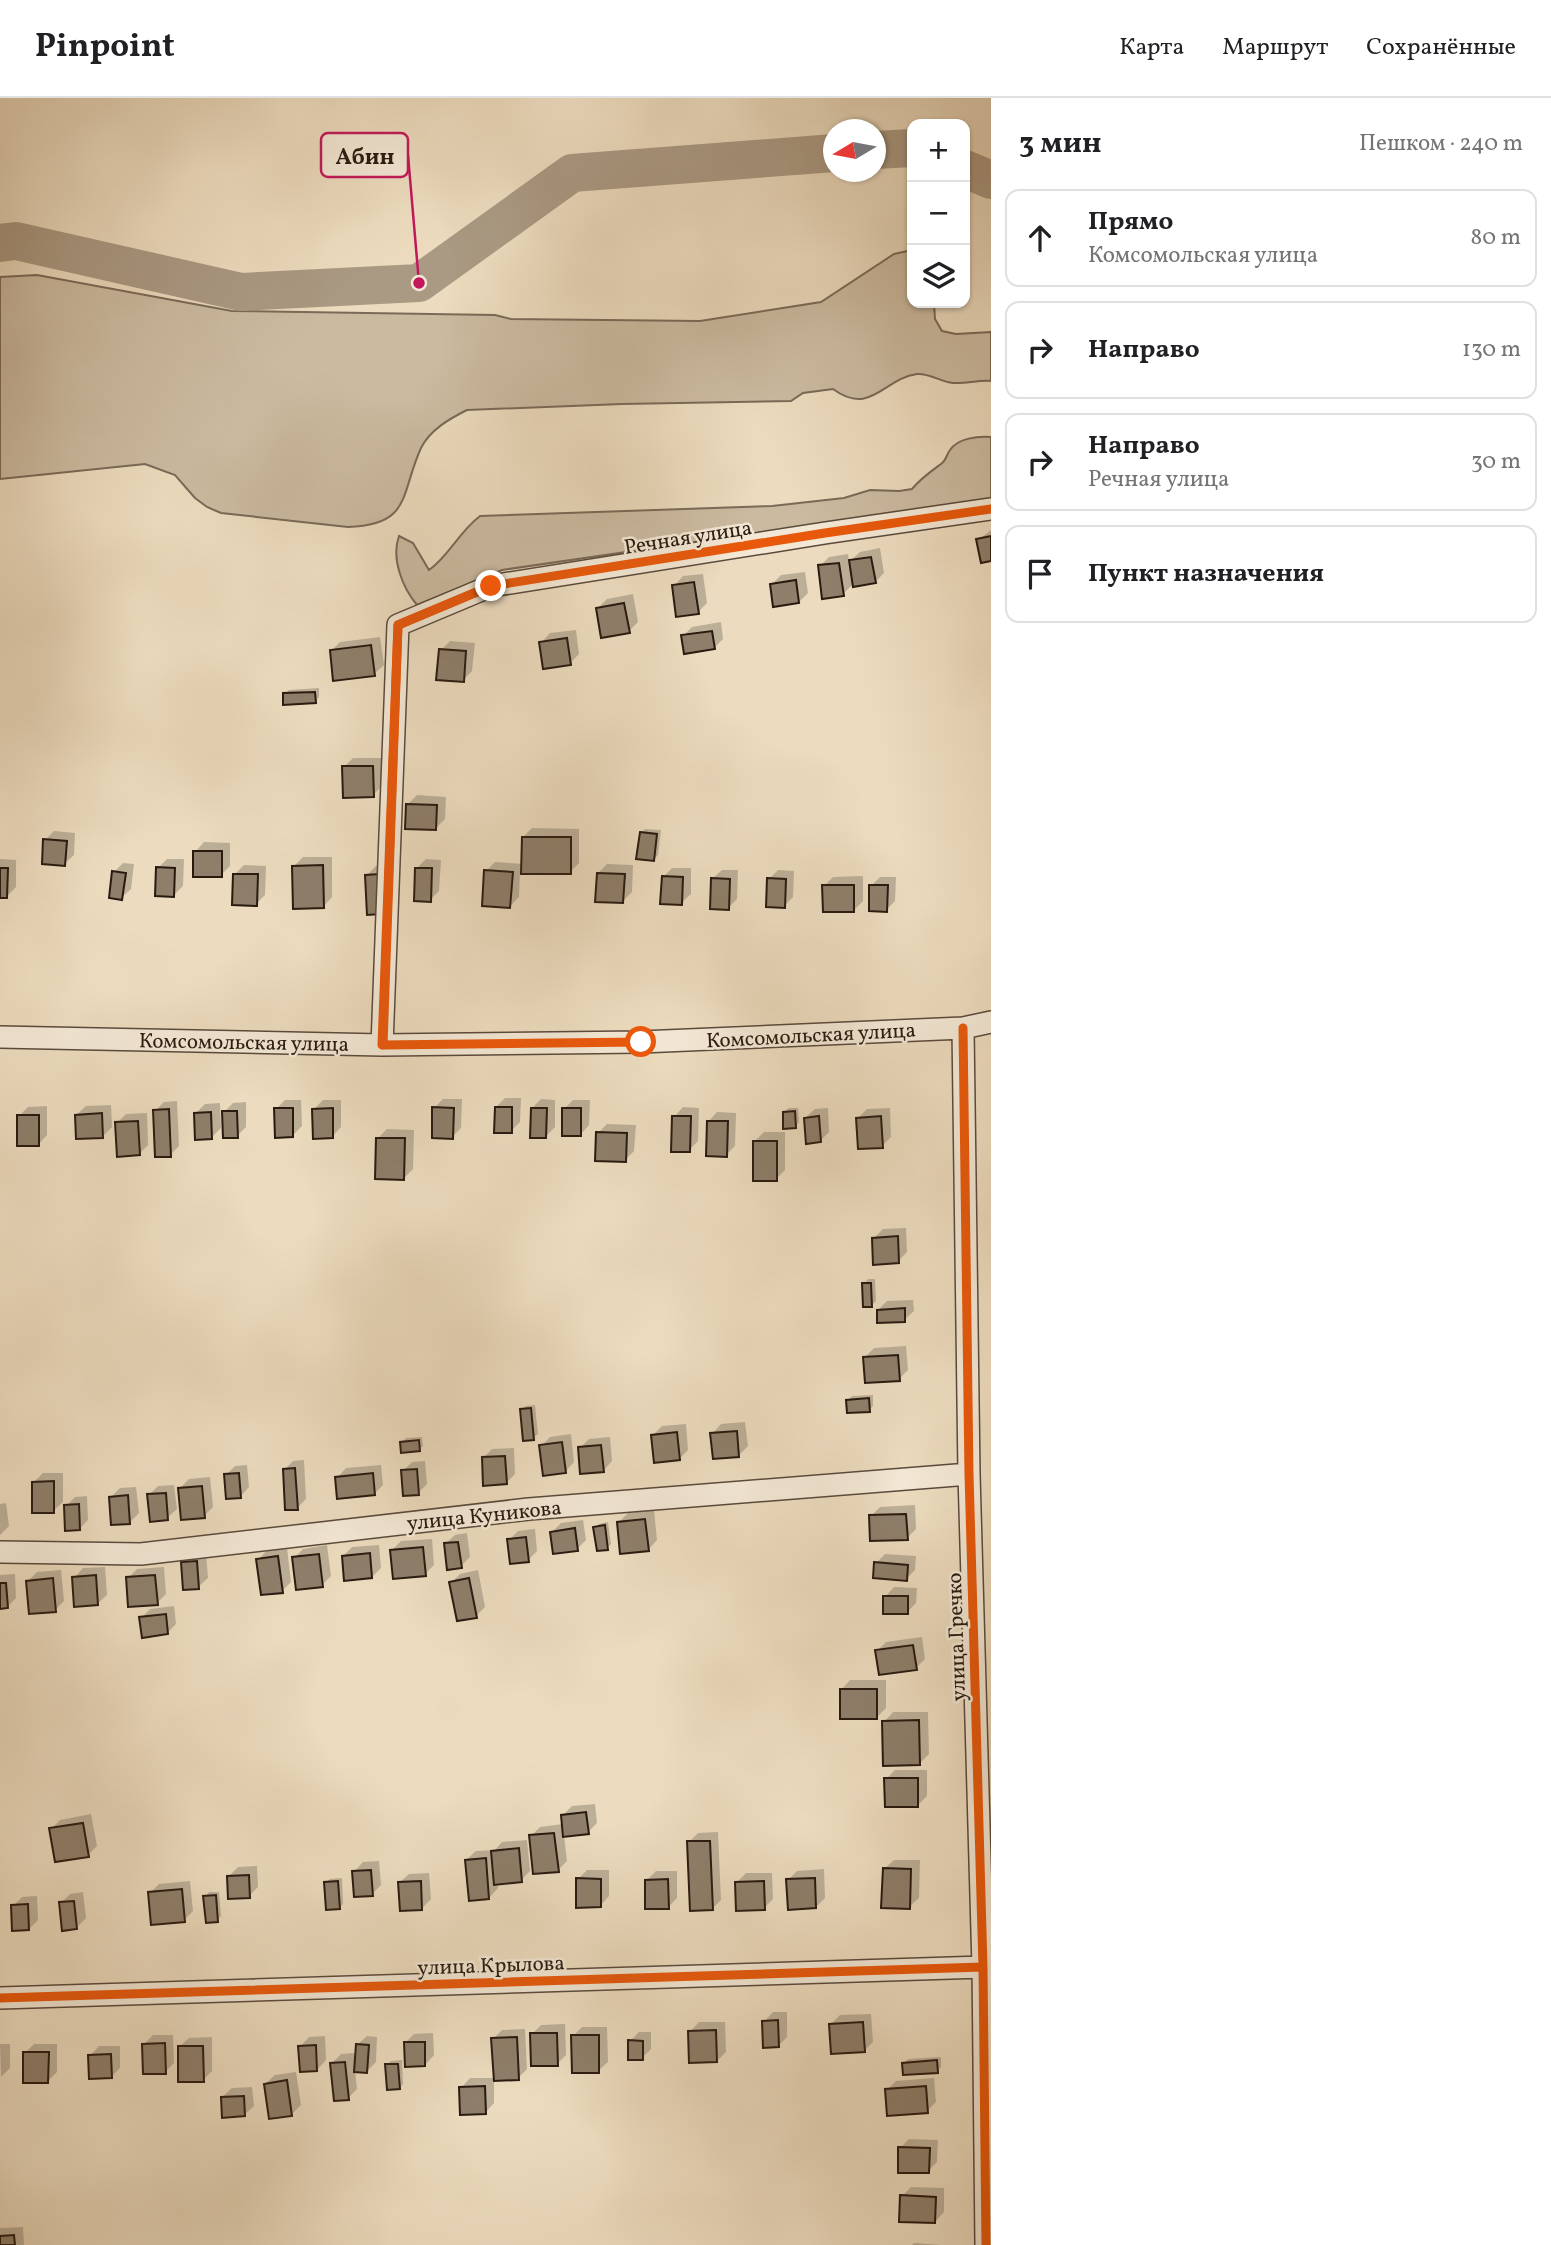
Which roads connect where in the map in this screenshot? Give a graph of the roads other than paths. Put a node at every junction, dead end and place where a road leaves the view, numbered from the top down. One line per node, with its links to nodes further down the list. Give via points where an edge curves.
1 (991, 509): 5 (street, Речная улица, via 491,586 398,625)
2 (991, 1022): 3 (street, Комсомольская улица)
3 (963, 1028): 5 (street, Комсомольская улица, via 641,1042); 6 (street, улица Гречко)
4 (0, 1037): 5 (street, Комсомольская улица)
5 (383, 1045)
6 (969, 1474): 7 (street, улица Куникова, via 529,1509 141,1553); 8 (street, улица Гречко)
7 (0, 1552)
8 (983, 1967): 9 (street, улица Крылова); 10 (street, улица Гречко)
9 (0, 1998)
10 (986, 2245)

